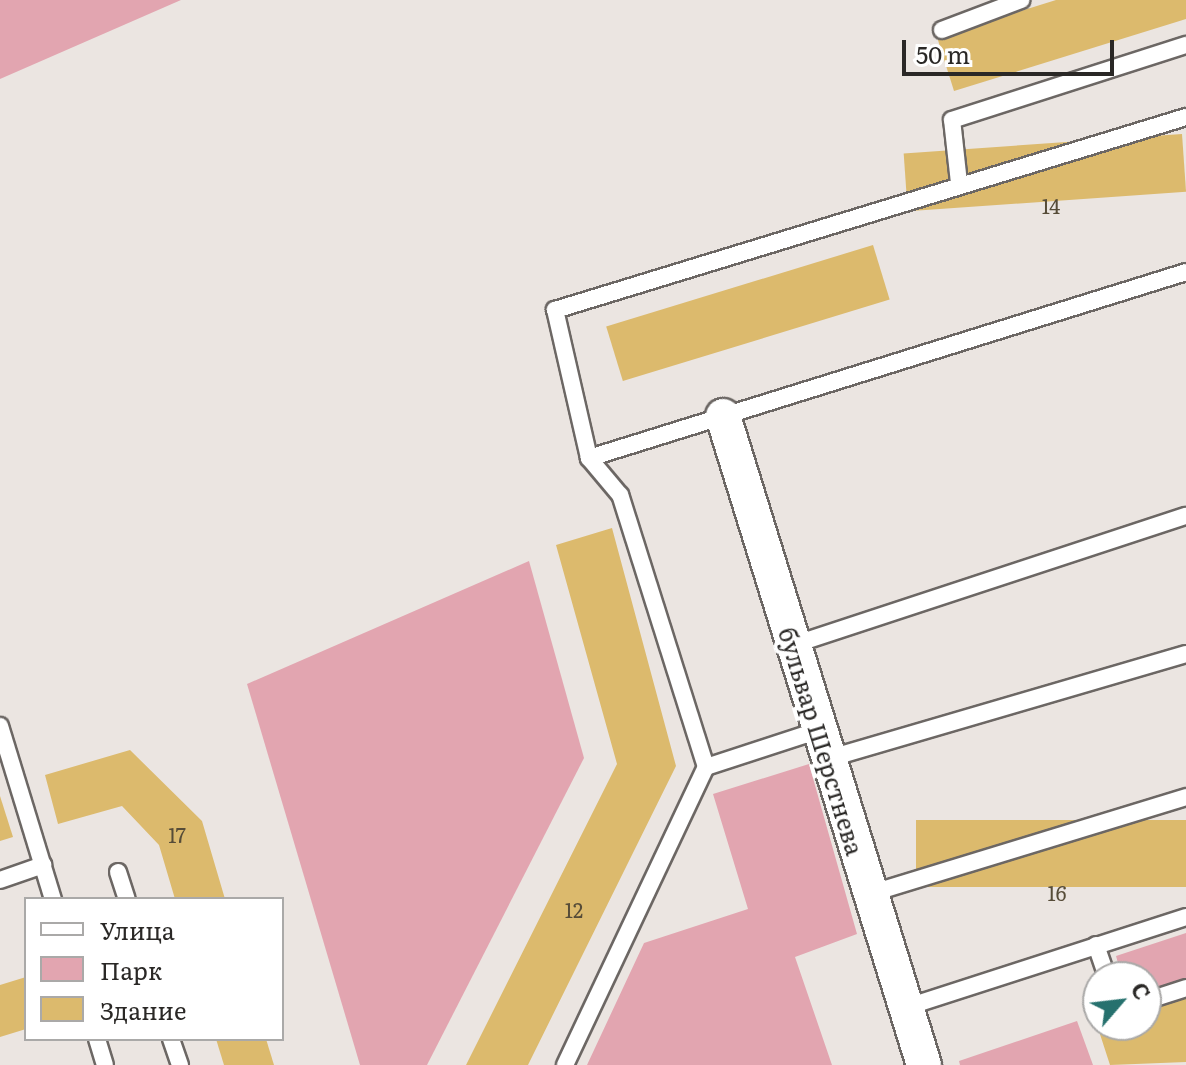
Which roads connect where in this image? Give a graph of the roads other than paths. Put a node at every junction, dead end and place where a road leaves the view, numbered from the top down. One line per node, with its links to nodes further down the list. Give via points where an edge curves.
1 (1021, 0): 2 (lane)
2 (942, 30)
3 (1186, 45): 5 (lane, via 952,120)
4 (1186, 117): 5 (lane)
5 (959, 183): 8 (lane, via 555,310)
6 (1186, 272): 7 (lane)
7 (723, 416): 8 (lane); 10 (street, бульвар Шерстнева)
8 (589, 458): 14 (lane, via 620,495)
9 (1186, 516): 10 (lane)
10 (793, 645): 13 (street, бульвар Шерстнева)
11 (1186, 654): 13 (lane)
12 (0, 726): 16 (lane)
13 (823, 744): 14 (lane); 19 (street, бульвар Шерстнева)
14 (706, 767): 32 (lane)
15 (1186, 797): 19 (lane)
16 (43, 865): 18 (lane); 20 (lane)
17 (118, 872): 21 (lane)
18 (0, 880)
19 (869, 894): 27 (street, бульвар Шерстнева)
20 (52, 897)
21 (126, 897)
22 (1186, 917): 23 (lane)
23 (1096, 945): 24 (lane); 27 (lane)
24 (1102, 961)
25 (1186, 988): 26 (lane)
26 (1162, 996)
27 (903, 1008): 33 (street, бульвар Шерстнева)
28 (98, 1041): 30 (lane)
29 (172, 1041): 31 (lane)
30 (105, 1065)
31 (180, 1065)
32 (565, 1065)
33 (924, 1065)

